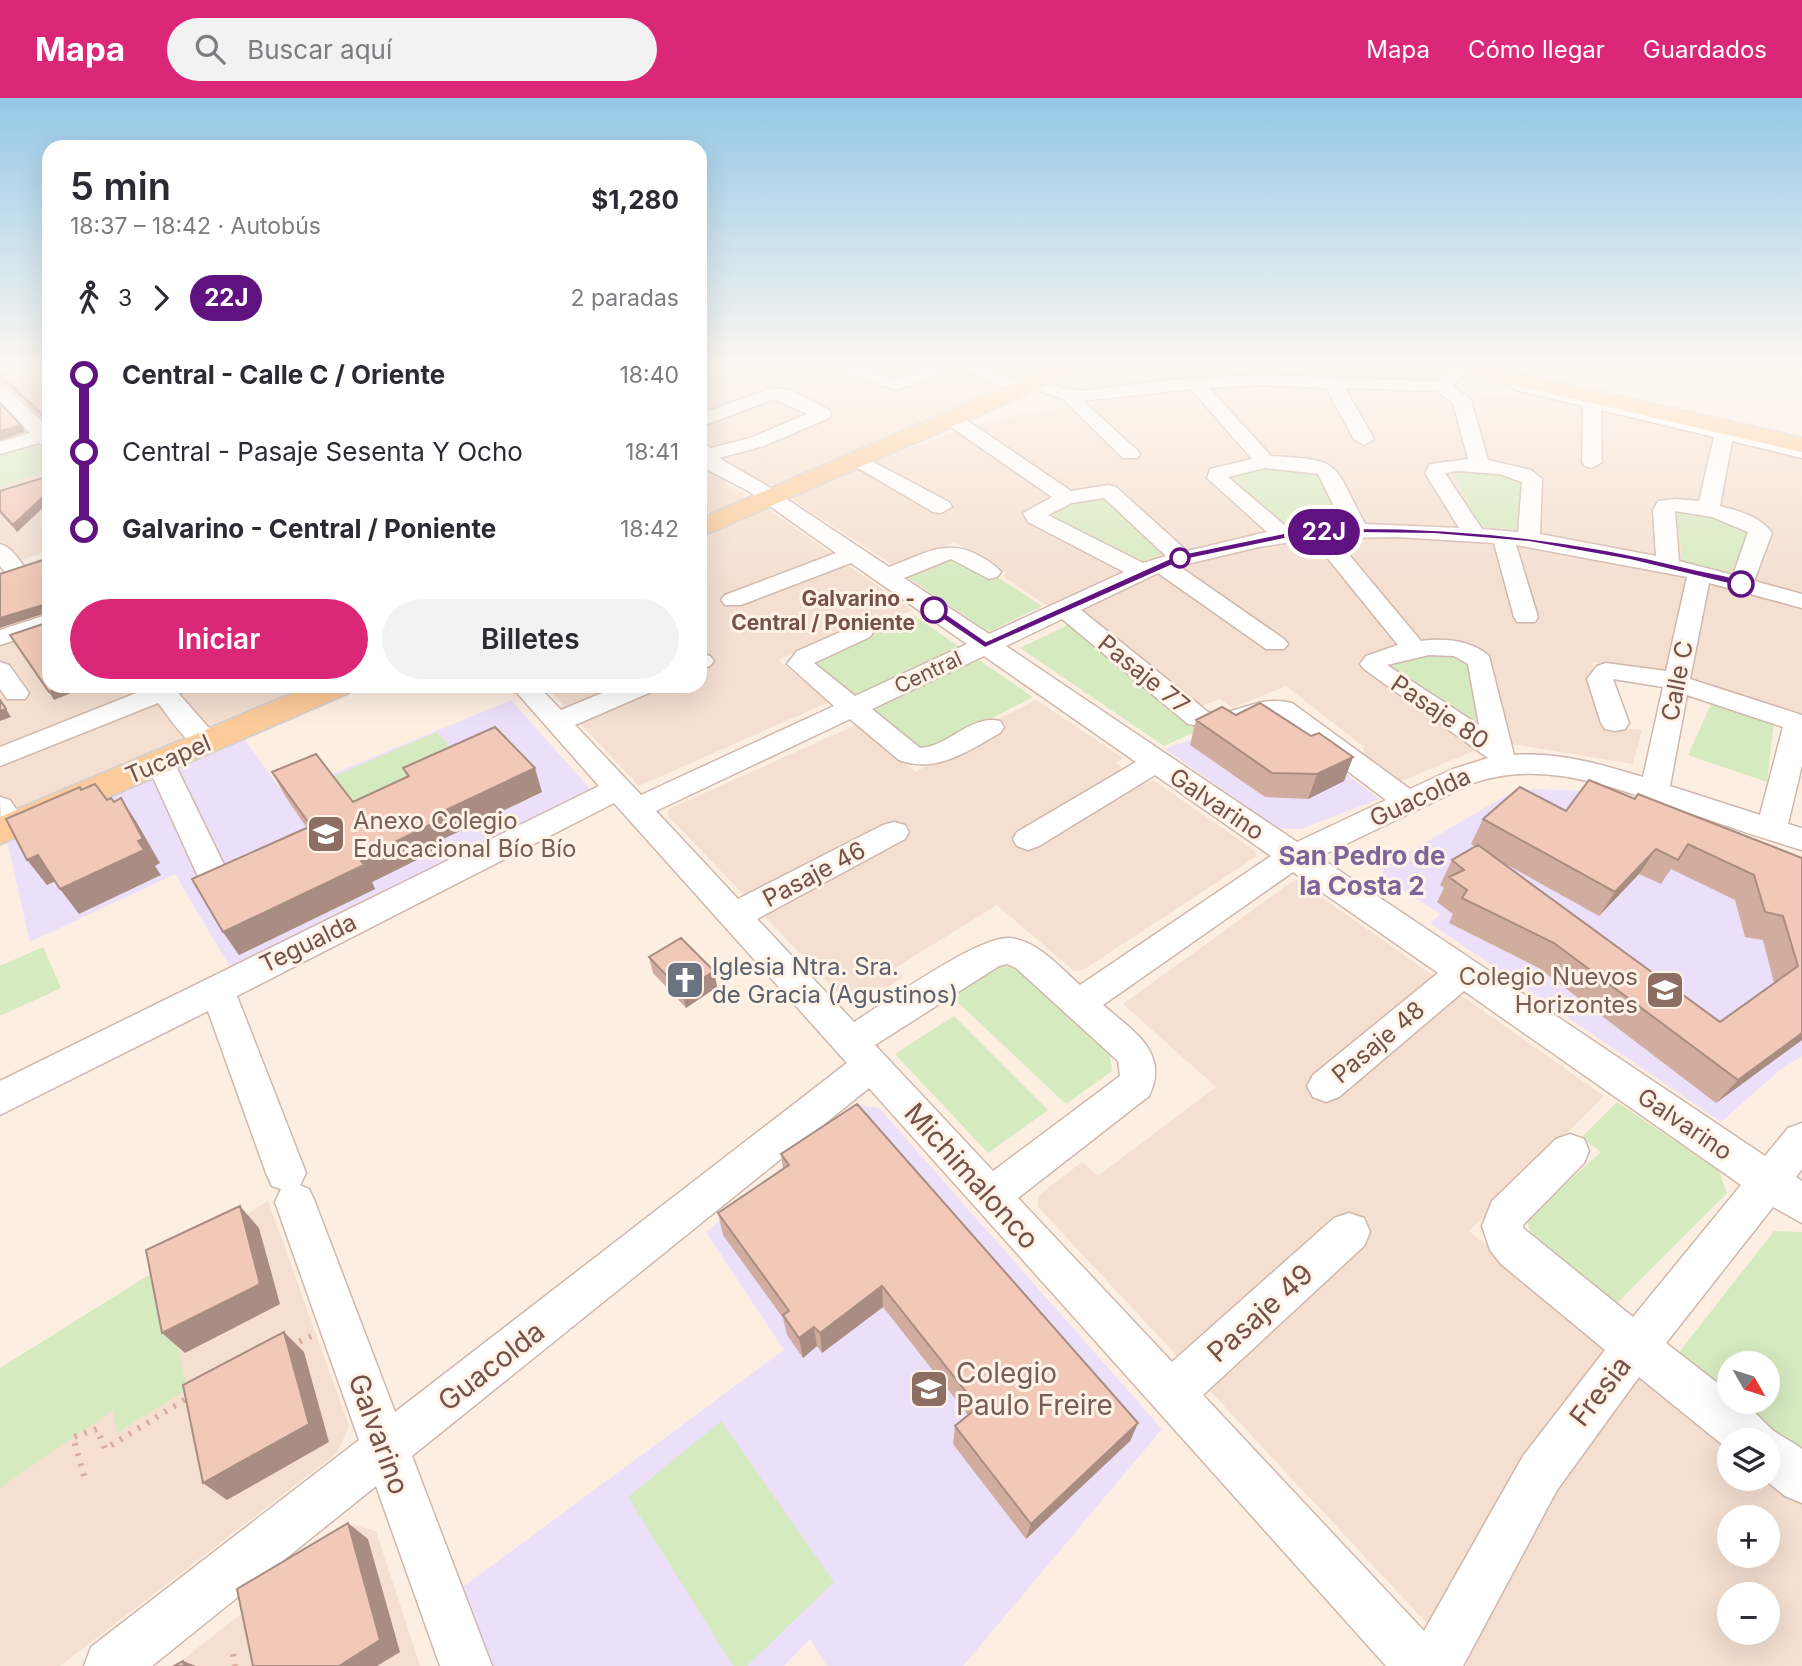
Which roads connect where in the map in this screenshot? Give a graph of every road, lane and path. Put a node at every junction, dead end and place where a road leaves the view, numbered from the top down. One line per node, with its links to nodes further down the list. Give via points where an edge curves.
1 (29, 441): 13 (street)
2 (759, 441): 15 (street)
3 (901, 441): 18 (main road)
4 (984, 441): 22 (street)
5 (1116, 441): 16 (street)
6 (1247, 441): 19 (street)
7 (1473, 441): 21 (street)
8 (1592, 441): 20 (street)
9 (1723, 441): 25 (street)
10 (1755, 441): 14 (street)
11 (1783, 441): 12 (main road)
12 (1802, 445)
13 (0, 448)
14 (1802, 452)
15 (707, 453)
16 (1130, 454)
17 (707, 459): 23 (street, Galvarino)
18 (858, 460): 23 (main road); 24 (street)
19 (1265, 462): 27 (street, via 1322,467); 30 (street, via 1224,469 1216,475)
20 (1592, 462)
21 (1480, 467): 29 (street, via 1435,470); 32 (street, via 1518,473 1533,481)
22 (1067, 498): 36 (street, via 1100,490 1113,492); 36 (street, via 1034,515)
23 (771, 499): 26 (main road); 34 (street, Galvarino)
24 (941, 507)
25 (1708, 511): 37 (street, via 1680,504 1665,508); 42 (street, via 1760,530)
26 (707, 527)
27 (1357, 530): 28 (street, Central); 29 (street, Central)
28 (1318, 532): 30 (street, Central); 52 (street)
29 (1474, 534): 31 (street, Central)
30 (1284, 536): 36 (street, Central)
31 (1503, 537): 32 (street, Central); 46 (street)
32 (1529, 539): 37 (street, Central)
33 (0, 551): 39 (street)
34 (852, 555): 41 (street, Galvarino); 43 (street)
35 (38, 563): 39 (street)
36 (1161, 565): 45 (street, Central); 50 (street)
37 (1668, 565): 40 (street, Central)
38 (989, 572): 41 (street, via 961,554 949,552)
39 (7, 573)
40 (1699, 573): 42 (street, Central); 54 (street, Calle C)
41 (885, 577): 51 (street, Galvarino)
42 (1741, 584): 44 (street, Central)
43 (733, 600)
44 (1802, 601)
45 (1064, 608): 51 (street, Central); 72 (street, Pasaje 77, via 1198,718 1223,724 1268,707 1283,709)
46 (1526, 617)
47 (42, 623): 49 (street)
48 (861, 632): 61 (street, via 806,656 800,664)
49 (0, 638)
50 (1275, 644)
51 (985, 645): 61 (street, Central); 69 (street, Galvarino)
52 (1413, 647): 67 (street, via 1464,651 1478,658); 67 (street, Pasaje 80, via 1373,664)
53 (0, 670): 55 (street)
54 (1677, 681): 63 (street, via 1602,672 1600,679); 70 (street, Calle C); 74 (street, via 1791,719 1797,725)
55 (16, 693)
56 (160, 693): 66 (street)
57 (173, 693): 65 (street)
58 (321, 693): 65 (main road, Tucapel)
59 (530, 693): 62 (street, Michimalonco)
60 (625, 693): 62 (street)
61 (852, 708): 64 (street, via 920,759 931,758); 71 (street, Central)
62 (557, 722): 71 (street, Michimalonco)
63 (1615, 723)
64 (990, 727)
65 (206, 742): 68 (main road, Tucapel)
66 (0, 757)
67 (1501, 757): 70 (street, Guacolda, via 1566,765); 72 (street, Guacolda)
68 (160, 762): 73 (main road, Tucapel); 79 (street)
69 (1156, 762): 77 (street); 78 (street, Galvarino)
70 (1655, 789): 74 (street, Guacolda)
71 (627, 799): 80 (street, Michimalonco); 82 (street, Tegualda)
72 (1408, 803): 78 (street, Guacolda)
73 (4, 821)
74 (1772, 828): 76 (street, Guacolda)
75 (894, 832): 80 (street, Pasaje 46)
76 (1802, 838)
77 (1028, 839)
78 (1294, 856): 81 (street, Galvarino); 83 (street, Guacolda)
79 (215, 879)
80 (734, 916): 84 (street, Michimalonco)
81 (1463, 972): 85 (street, Pasaje 48); 89 (street, Galvarino)
82 (217, 988): 86 (street, Tegualda); 92 (street, Galvarino)
83 (1078, 1004): 84 (street, Guacolda, via 1023,955 999,951); 90 (street, Guacolda, via 1132,1052 1138,1061 1139,1079 1130,1091)
84 (860, 1054): 90 (street, Michimalonco); 98 (street, Guacolda)
85 (1326, 1086)
86 (0, 1099)
87 (1802, 1140): 89 (street, Fresia)
88 (1570, 1151): 93 (street, via 1506,1214 1503,1233 1520,1254)
89 (1785, 1193): 93 (street, Fresia)
90 (990, 1196): 95 (street, Michimalonco)
91 (1349, 1232): 95 (street, Pasaje 49)
92 (338, 1322): 94 (path); 98 (street, Galvarino)
93 (1635, 1346): 97 (street); 107 (street, Fresia, via 1540,1473)
94 (277, 1352)
95 (1171, 1393): 106 (street, Michimalonco)
96 (193, 1395): 100 (path, via 105,1449 97,1429 74,1437)
97 (1738, 1428)
98 (385, 1451): 103 (street, Guacolda); 105 (street, Galvarino)
99 (1780, 1462): 101 (street)
100 (84, 1476)
101 (1802, 1479)
102 (233, 1654): 104 (path)
103 (110, 1666)
104 (234, 1666)
105 (466, 1666)
106 (1421, 1666)
107 (1434, 1666)

